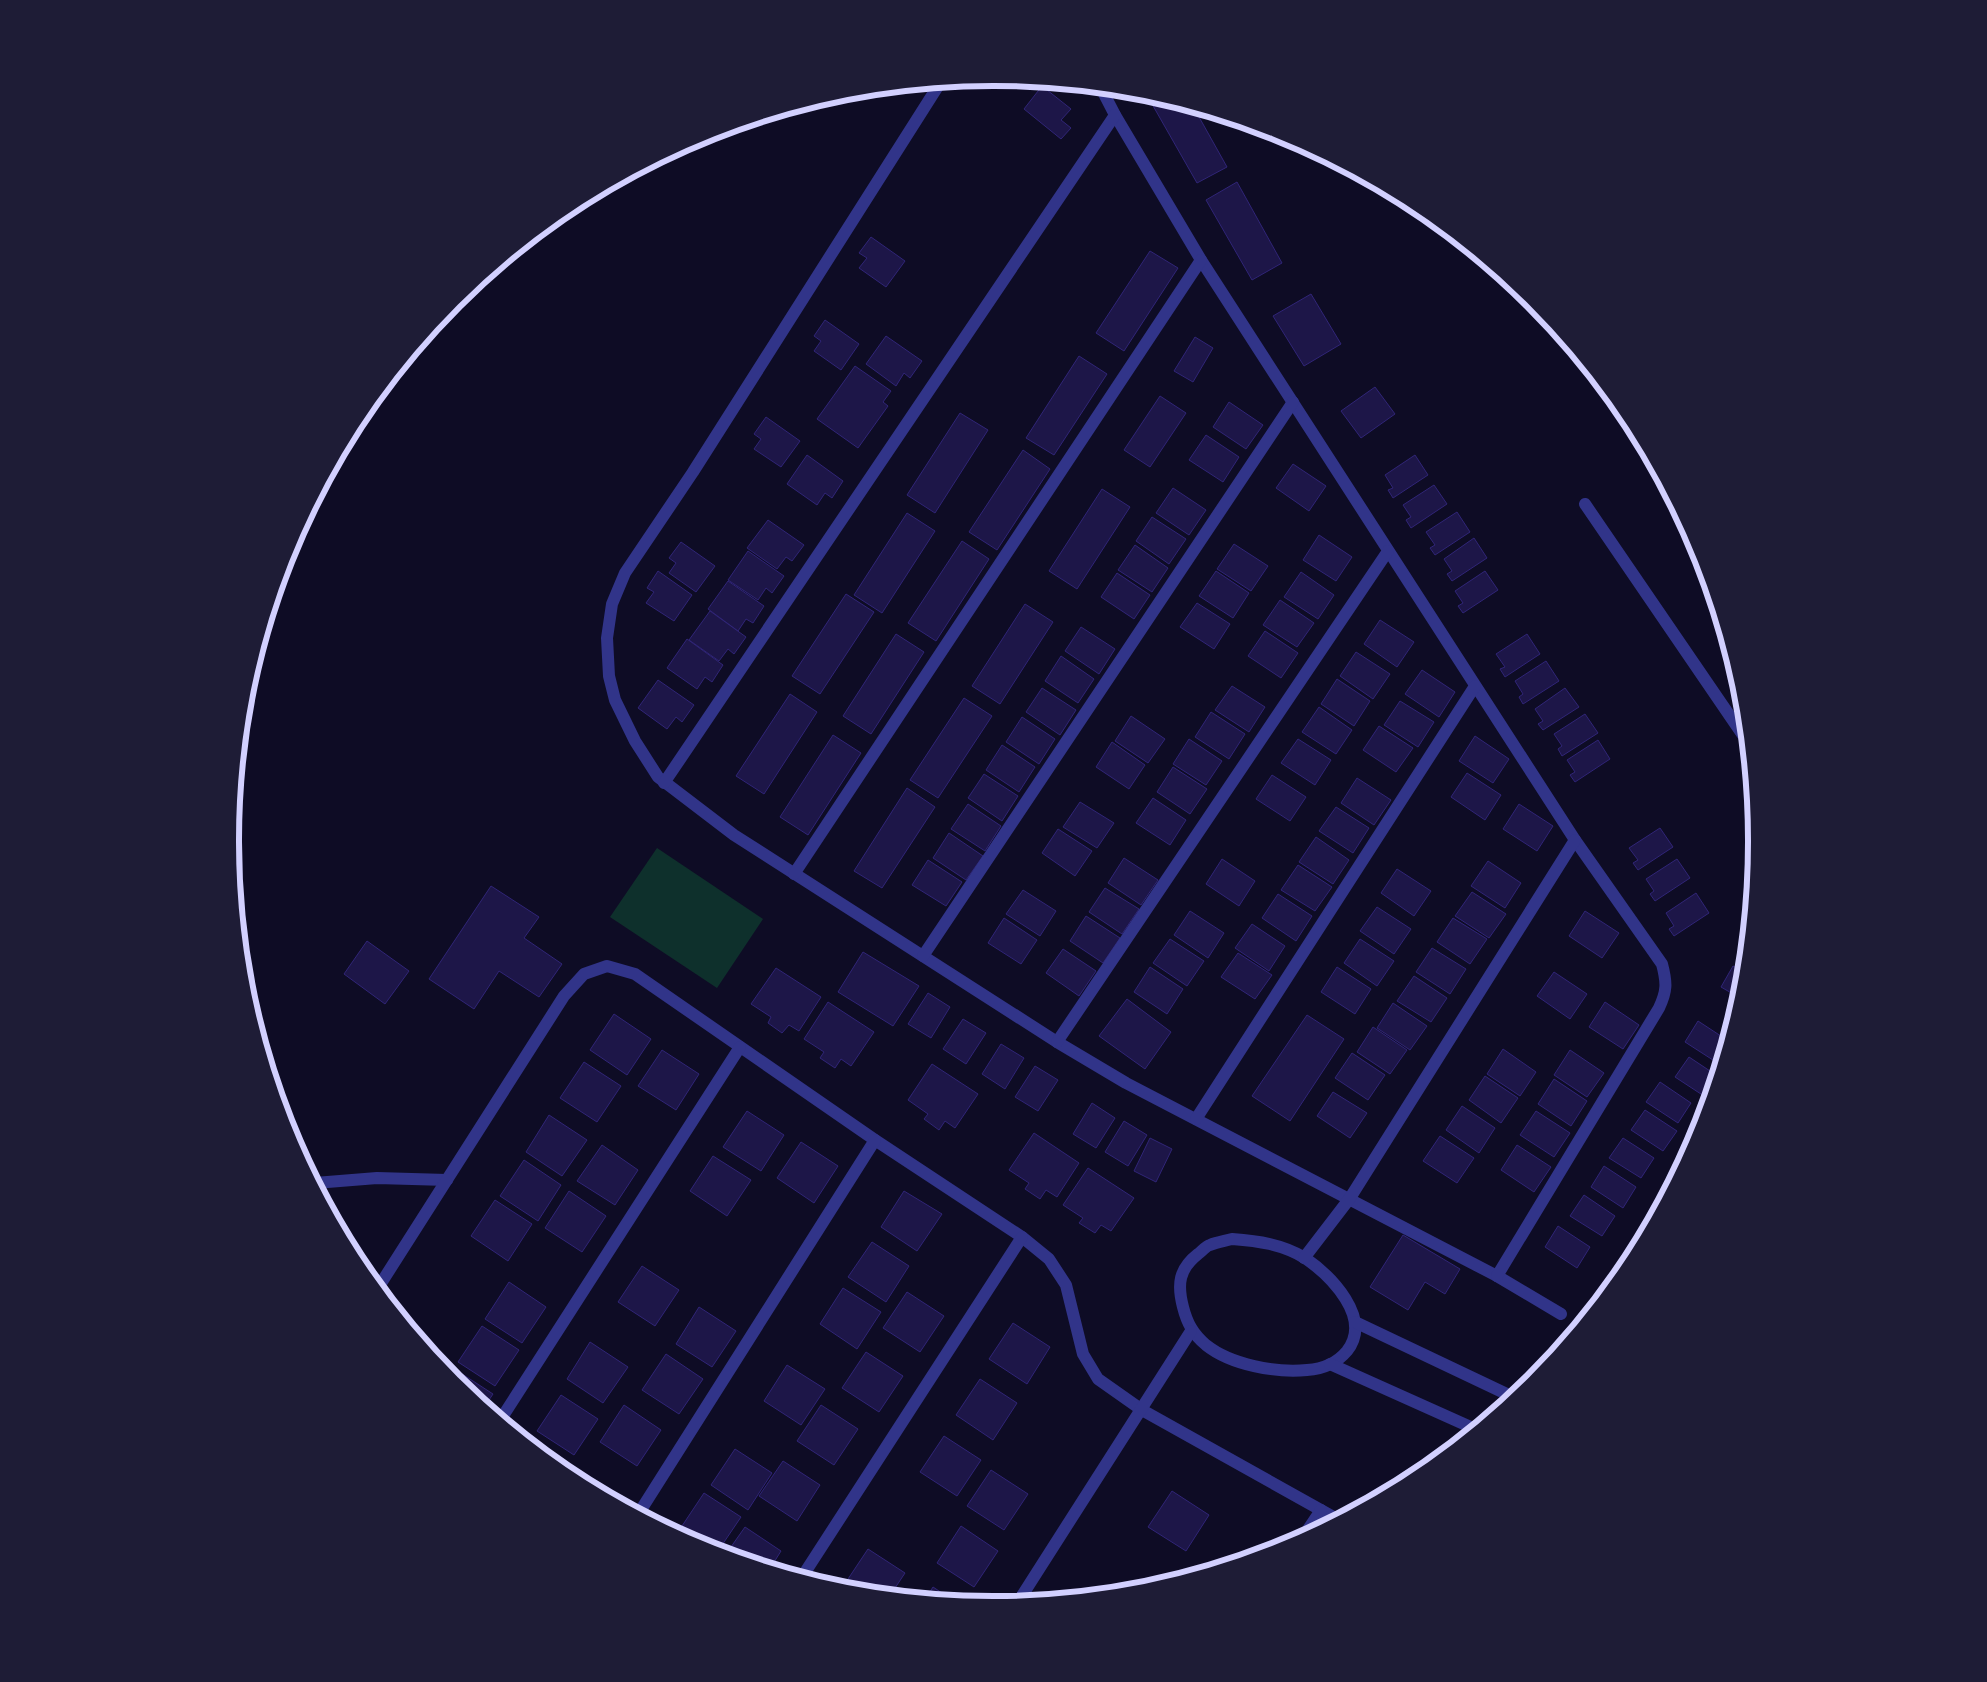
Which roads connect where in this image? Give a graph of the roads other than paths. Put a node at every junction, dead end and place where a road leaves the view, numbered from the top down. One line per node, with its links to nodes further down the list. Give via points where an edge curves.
1 (936, 89): 10 (street, via 693,472 625,573 612,604 607,638 609,676 615,700 634,741)
2 (1105, 95): 3 (street)
3 (1115, 115): 4 (street); 10 (street)
4 (1201, 260): 5 (street); 12 (street)
5 (1293, 402): 7 (street); 13 (street)
6 (1585, 504): 9 (street)
7 (1388, 551): 8 (street); 14 (street)
8 (1475, 686): 11 (street); 16 (street)
9 (1740, 731)
10 (664, 783): 12 (street)
11 (1575, 840): 20 (street); 23 (street, via 1662,964 1666,993)
12 (794, 874): 13 (street)
13 (923, 956): 14 (street)
14 (1056, 1042): 16 (street)
15 (740, 1047): 17 (street); 18 (street, via 635,974 606,966 584,974 564,996); 31 (street)
16 (1196, 1119): 20 (street)
17 (875, 1140): 21 (street); 33 (street)
18 (447, 1180): 19 (street, via 377,1178); 24 (street)
19 (321, 1183)
20 (1350, 1198): 22 (street); 23 (street)
21 (1022, 1237): 30 (street, via 1049,1259 1066,1285 1083,1354 1098,1378); 37 (street)
22 (1304, 1258): 26 (street, via 1339,1290); 27 (street, via 1283,1246 1257,1241 1232,1239 1209,1245 1190,1261 1180,1277 1180,1296)
23 (1497, 1276): 25 (street)
24 (382, 1282)
25 (1561, 1314)
26 (1355, 1322): 28 (street, via 1352,1344); 29 (street)
27 (1191, 1330): 28 (street, via 1208,1346 1238,1362 1264,1368 1305,1370); 30 (street)
28 (1330, 1364): 32 (street)
29 (1506, 1395)
30 (1142, 1410): 34 (street); 38 (street)
31 (504, 1415)
32 (1469, 1426)
33 (642, 1509)
34 (1321, 1510): 35 (street); 36 (street)
35 (1331, 1516)
36 (1311, 1525)
37 (805, 1572)
38 (1023, 1595)

